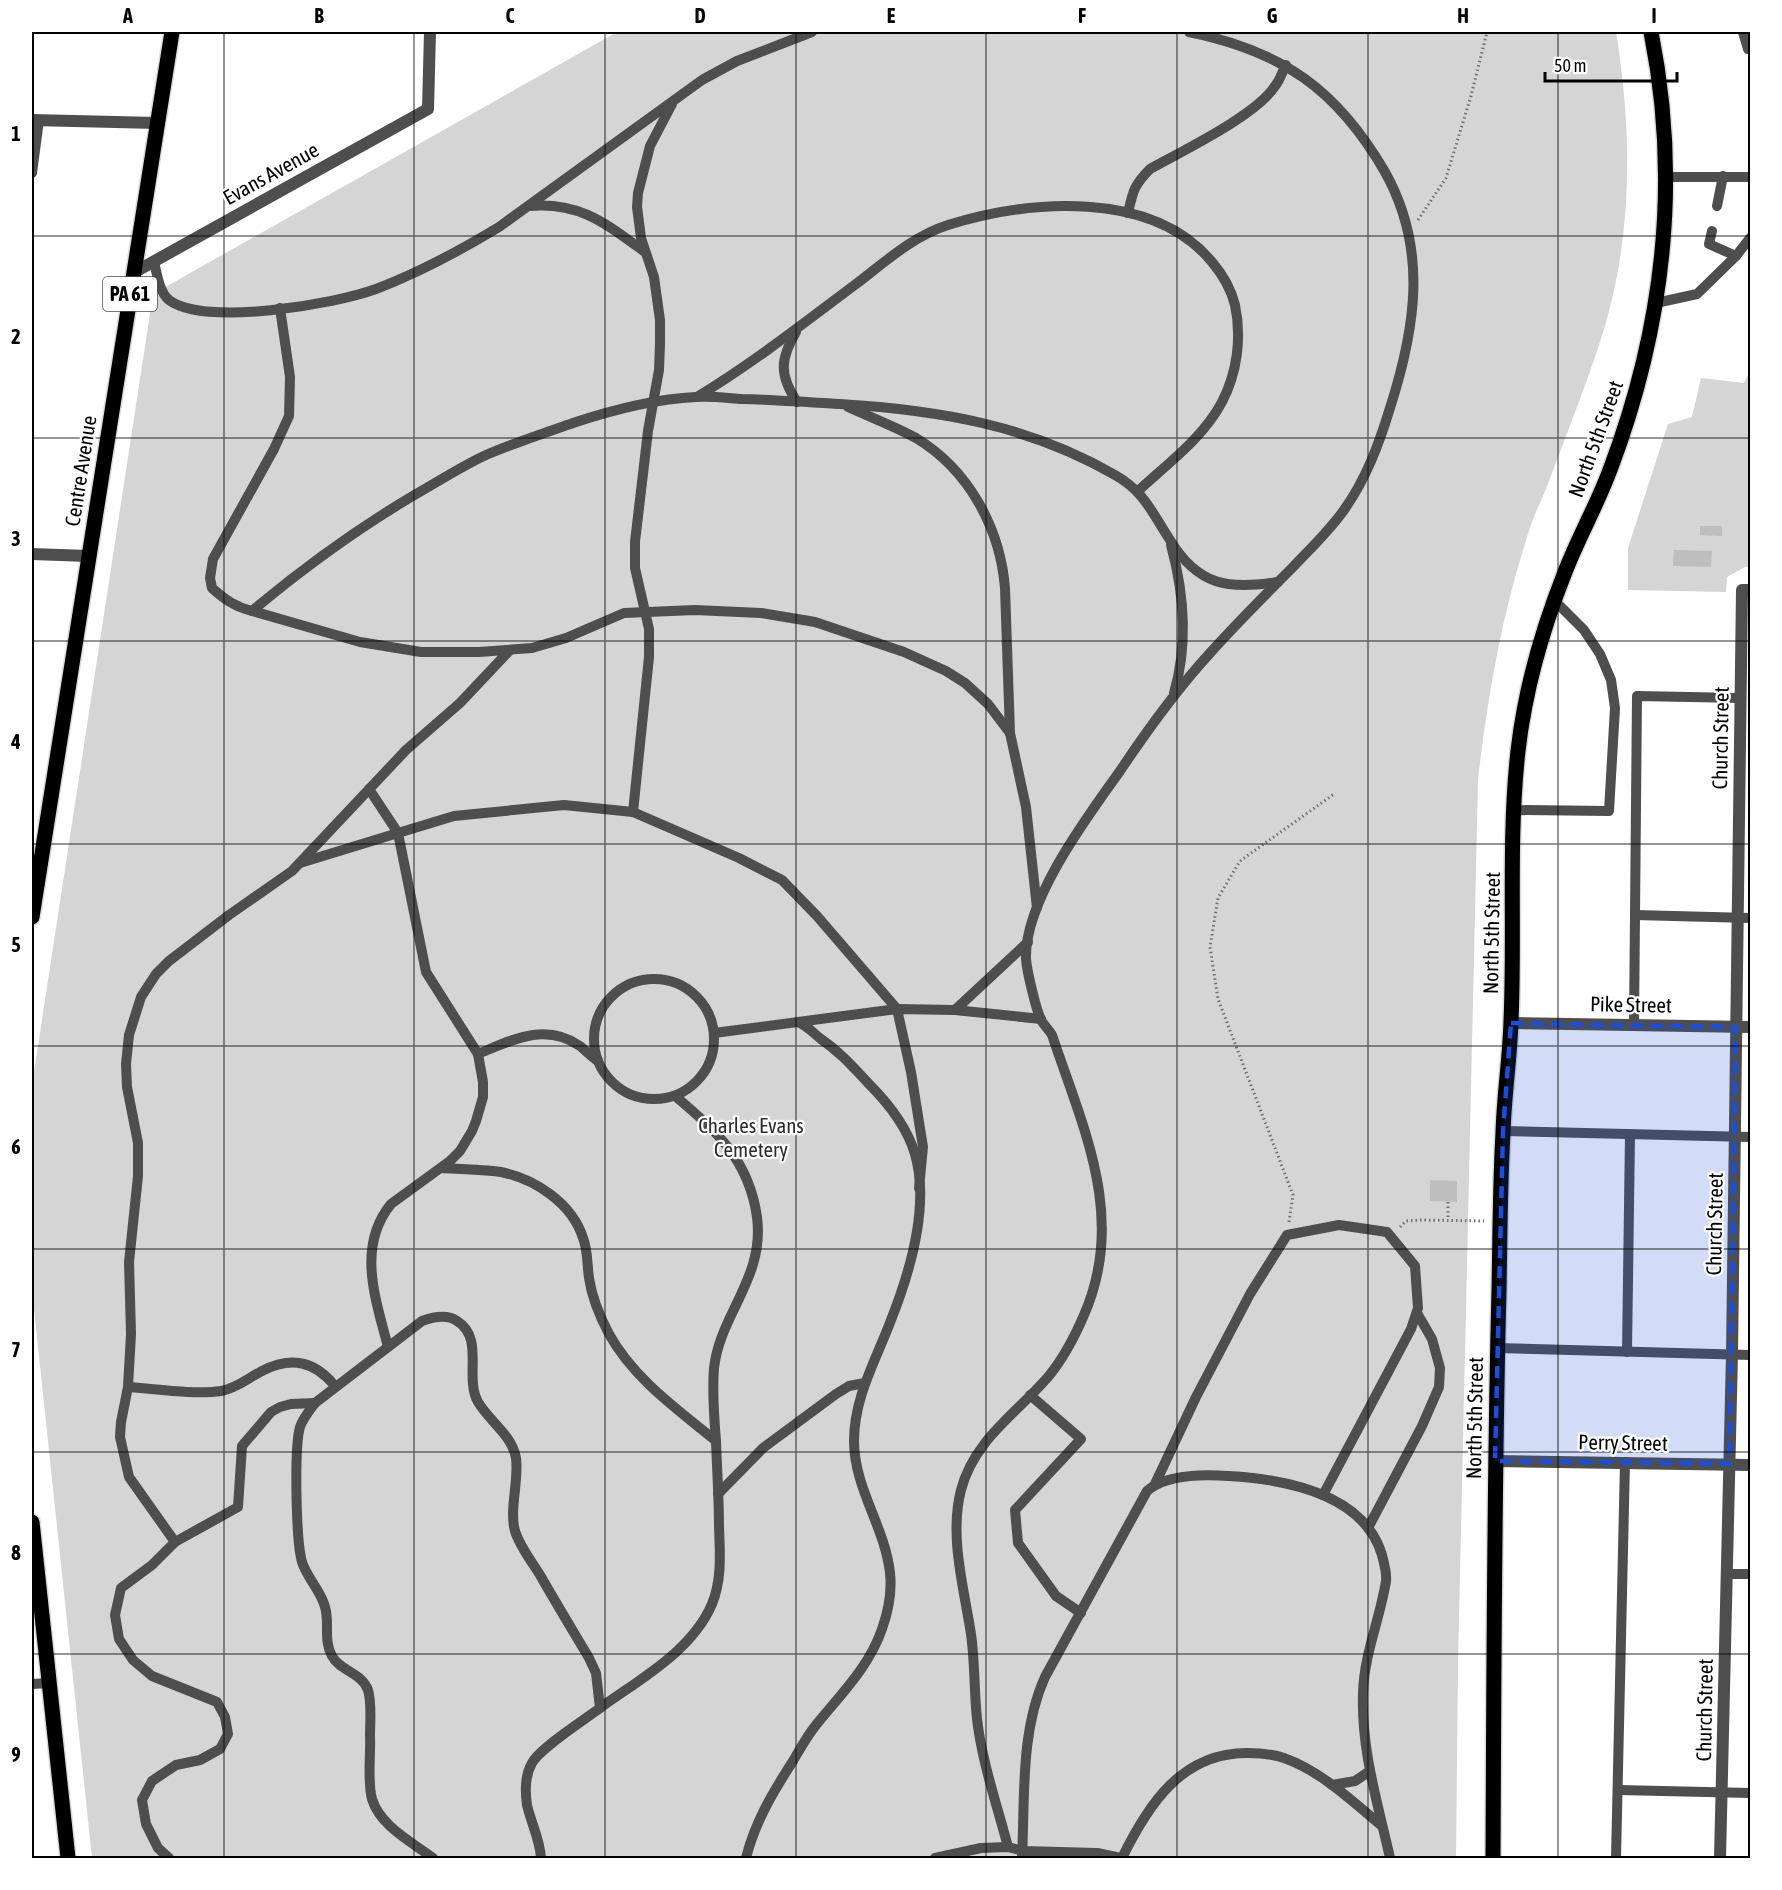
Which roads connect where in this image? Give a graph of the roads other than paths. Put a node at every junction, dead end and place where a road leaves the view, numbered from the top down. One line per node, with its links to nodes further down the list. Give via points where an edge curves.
1 (172, 32): 11 (main road, Centre Avenue / PA 61)
2 (430, 32): 23 (street, Evans Avenue, via 428,109)
3 (812, 32): 9 (lane, via 737,61)
4 (1189, 32): 8 (lane, via 1229,41)
5 (1651, 32): 14 (main road, North 5th Street, via 1665,120)
6 (1743, 32): 7 (lane)
7 (1748, 49)
8 (1286, 65): 18 (lane, via 1275,87 1257,105 1150,169 1136,184); 36 (lane, via 1335,105 1368,144 1398,196 1407,222 1413,263 1412,318 1398,382 1378,445 1345,509)
9 (675, 99): 16 (lane); 21 (lane, via 650,146 638,193 638,226)
10 (35, 120): 11 (street); 12 (lane)
11 (157, 123): 24 (main road, Centre Avenue / PA 61)
12 (32, 173)
13 (1723, 176): 14 (lane); 15 (lane); 17 (lane)
14 (1667, 177): 25 (main road, North 5th Street)
15 (1750, 177)
16 (528, 206): 21 (lane, via 551,204 578,210 611,227); 26 (lane, via 473,243 389,284 339,300)
17 (1717, 206)
18 (1128, 213): 27 (lane, via 1088,207 1042,207 947,225 913,242); 32 (lane, via 1172,228 1204,253 1233,296 1239,332 1228,391 1214,415 1194,440)
19 (1712, 231): 22 (lane, via 1709,244)
20 (1750, 238): 22 (lane)
21 (648, 254): 29 (lane, via 660,320 659,370)
22 (1736, 256): 25 (lane, via 1696,294)
23 (154, 262): 24 (street, Evans Avenue); 26 (lane, via 168,299 185,307 220,313)
24 (133, 273): 35 (main road, Centre Avenue / PA 61)
25 (1656, 303): 38 (main road, North 5th Street, via 1626,425)
26 (280, 308): 39 (lane, via 290,377 289,416 213,559 210,578 213,588 229,603)
27 (799, 326): 28 (lane, via 739,372); 30 (lane, via 784,355 787,387)
28 (697, 397): 29 (lane); 30 (lane)
29 (653, 402): 39 (lane, via 536,435 454,471 359,529); 40 (lane, via 635,542 635,568)
30 (797, 402): 31 (lane)
31 (842, 404): 32 (lane, via 940,414 1016,431 1084,459); 44 (lane, via 915,438 945,459 990,522 1004,567)
32 (1138, 491): 33 (lane)
33 (1169, 539): 36 (lane, via 1189,564 1212,580 1232,586); 43 (lane, via 1180,584 1182,637 1181,664)
34 (32, 554): 35 (street)
35 (88, 556): 52 (main road, Centre Avenue / PA 61)
36 (1278, 582): 43 (lane)
37 (1746, 590): 42 (street, Church Street)
38 (1554, 600): 46 (main road, North 5th Street, via 1523,711); 46 (lane, via 1584,630 1611,680 1615,708 1609,811)
39 (252, 611): 41 (lane, via 328,634 406,651)
40 (646, 611): 41 (lane, via 615,616 548,644); 44 (lane, via 761,613 843,631 946,670 977,693); 47 (lane, via 649,657)
41 (510, 650): 45 (lane)
42 (1741, 698): 51 (lane, via 1637,696); 53 (street, Church Street)
43 (1172, 699): 50 (lane, via 1099,799 1052,875)
44 (1010, 733): 50 (lane, via 1026,807)
45 (369, 789): 48 (lane); 49 (lane)
46 (1514, 810): 59 (main road, North 5th Street)
47 (633, 812): 48 (lane, via 564,805 454,816); 55 (lane, via 782,880)
48 (398, 833): 49 (lane); 64 (lane, via 426,972)
49 (300, 863): 81 (lane, via 169,961 141,997 129,1035 126,1064 138,1159 129,1262)
50 (1038, 908): 54 (lane)
51 (1635, 915): 53 (lane); 60 (lane)
52 (32, 917)
53 (1744, 918): 61 (street, Church Street)
54 (1028, 942): 56 (lane); 57 (lane, via 1026,959)
55 (897, 1009): 56 (lane); 58 (lane); 72 (lane, via 923,1147)
56 (955, 1010): 57 (lane)
57 (1041, 1019): 82 (lane, via 1052,1035 1095,1164 1102,1222 1092,1298 1059,1362)
58 (798, 1022): 63 (lane); 72 (lane, via 835,1048 886,1102 915,1154)
59 (1511, 1023): 60 (street, Pike Street); 67 (main road, North 5th Street)
60 (1634, 1025): 61 (street, Pike Street)
61 (1736, 1027): 62 (street, Pike Street); 69 (street, Church Street)
62 (1750, 1027)
63 (714, 1034): 65 (lane, via 709,1014 684,986 643,980 623,988 601,1010 594,1041); 66 (lane, via 707,1069 693,1085)
64 (478, 1054): 65 (lane, via 534,1034 568,1041); 71 (lane, via 483,1097 476,1121 460,1152)
65 (598, 1061): 66 (lane, via 609,1079 634,1096)
66 (675, 1096): 84 (lane, via 706,1122 738,1160 756,1216 750,1274 715,1360)
67 (1503, 1131): 68 (lane); 75 (main road, North 5th Street)
68 (1630, 1134): 69 (lane); 76 (lane)
69 (1735, 1137): 70 (lane); 77 (street, Church Street)
70 (1750, 1137)
71 (441, 1168): 74 (lane, via 391,1204 373,1240 371,1283); 84 (lane, via 501,1172 541,1188 561,1203 584,1238 592,1294 621,1353 653,1388)
72 (919, 1188): 79 (lane, via 912,1257)
73 (1417, 1313): 89 (lane, via 1415,1266 1387,1232 1339,1225 1287,1235 1250,1294); 91 (lane); 93 (lane, via 1432,1339 1440,1368 1439,1387)
74 (388, 1347): 80 (lane); 100 (lane, via 422,1321 437,1317 450,1317 468,1332 477,1400 514,1450 515,1530 589,1658 596,1673)
75 (1497, 1348): 76 (lane); 85 (main road, North 5th Street)
76 (1627, 1352): 77 (lane)
77 (1732, 1354): 78 (lane); 87 (street, Church Street)
78 (1750, 1355)
79 (865, 1383): 90 (lane, via 836,1394 763,1448); 113 (lane, via 855,1425 854,1454 889,1563 891,1589 883,1627 857,1677 813,1728 783,1777 754,1831)
80 (335, 1386): 81 (lane, via 319,1369 291,1362 263,1370 223,1391); 83 (lane)
81 (128, 1387): 94 (lane, via 120,1429 129,1477)
82 (1030, 1395): 97 (lane, via 1081,1439 1015,1510 1018,1543 1056,1596); 107 (lane, via 981,1446 964,1480 956,1524 972,1642 977,1720)
83 (315, 1403): 94 (lane, via 291,1404 271,1412 242,1446 238,1507); 111 (lane, via 305,1416 296,1455 300,1555 326,1607 327,1643 333,1658 359,1677 368,1690 371,1790 376,1809 391,1826)
84 (716, 1441): 90 (lane)
85 (1495, 1461): 86 (street, Perry Street); 117 (main road, North 5th Street)
86 (1625, 1462): 87 (street, Perry Street); 103 (lane)
87 (1730, 1464): 88 (street, Perry Street); 95 (street, Church Street)
88 (1750, 1465)
89 (1155, 1484): 91 (lane, via 1189,1477 1240,1477 1278,1481); 97 (lane, via 1147,1491)
90 (718, 1494): 100 (lane, via 717,1591 703,1622 671,1655)
91 (1323, 1495): 93 (lane, via 1358,1515)
92 (32, 1522): 98 (main road)
93 (1368, 1528): 101 (lane, via 1377,1539 1386,1579 1364,1678 1364,1726)
94 (175, 1542): 110 (lane, via 121,1588 115,1615 119,1639 134,1660 152,1676 217,1702 225,1717 228,1734 220,1749 200,1760 176,1766 152,1781 142,1800 146,1824)
95 (1728, 1574): 96 (lane); 104 (street, Church Street)
96 (1750, 1574)
97 (1080, 1613): 108 (lane, via 1045,1677 1034,1707 1028,1735)
98 (49, 1683): 99 (lane); 109 (main road)
99 (32, 1684)
100 (600, 1708): 112 (lane, via 532,1763 526,1798)
101 (1370, 1771): 102 (lane, via 1354,1781); 106 (lane)
102 (1332, 1785): 106 (lane); 115 (lane, via 1293,1762 1272,1755 1227,1753 1215,1757 1173,1781 1146,1814)
103 (1617, 1790): 104 (lane); 118 (lane)
104 (1722, 1792): 105 (lane); 119 (street, Church Street)
105 (1750, 1793)
106 (1382, 1826): 116 (lane)
107 (1008, 1847): 108 (lane); 114 (lane, via 981,1848)
108 (1022, 1855): 115 (lane, via 1097,1853)
109 (68, 1858)
110 (168, 1858)
111 (433, 1858)
112 (542, 1858)
113 (746, 1858)
114 (935, 1858)
115 (1121, 1858)
116 (1390, 1858)
117 (1493, 1858)
118 (1616, 1858)
119 (1720, 1858)

